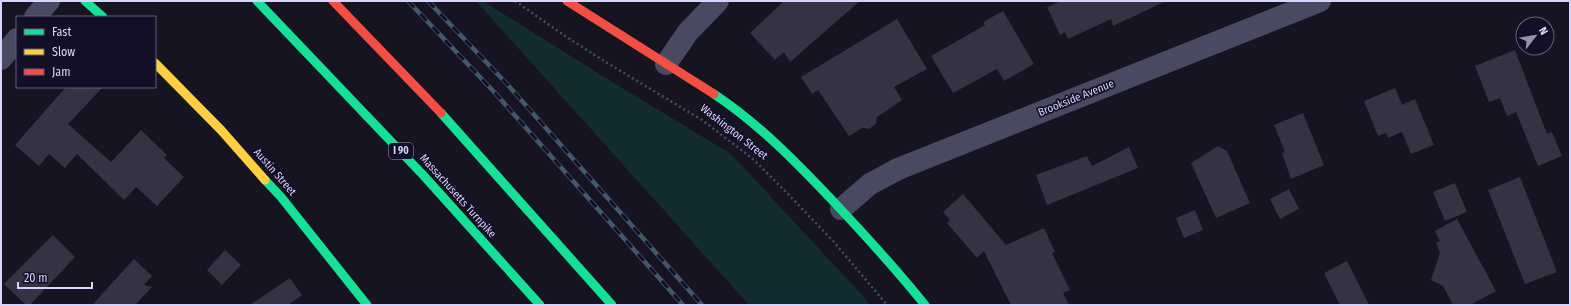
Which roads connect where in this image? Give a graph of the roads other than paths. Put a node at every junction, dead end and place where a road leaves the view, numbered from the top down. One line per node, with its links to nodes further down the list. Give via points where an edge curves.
1 (49, 1): 8 (street)
2 (85, 1): 9 (main road)
3 (257, 1): 16 (main road, Massachusetts Turnpike / I 90, via 413,164)
4 (333, 1): 17 (main road, via 441,113)
5 (567, 1): 13 (main road, Washington Street)
6 (718, 1): 13 (street, via 688,32)
7 (1320, 1): 14 (street, Brookside Avenue, via 898,169 870,184)
8 (36, 16)
9 (103, 16)
10 (16, 40): 11 (street)
11 (1, 59)
12 (156, 64): 15 (main road, Austin Street, via 221,130 281,197)
13 (666, 64): 14 (main road, Washington Street, via 707,89 751,122)
14 (840, 209): 18 (main road, Washington Street)
15 (367, 305)
16 (540, 305)
17 (612, 305)
18 (925, 305)

